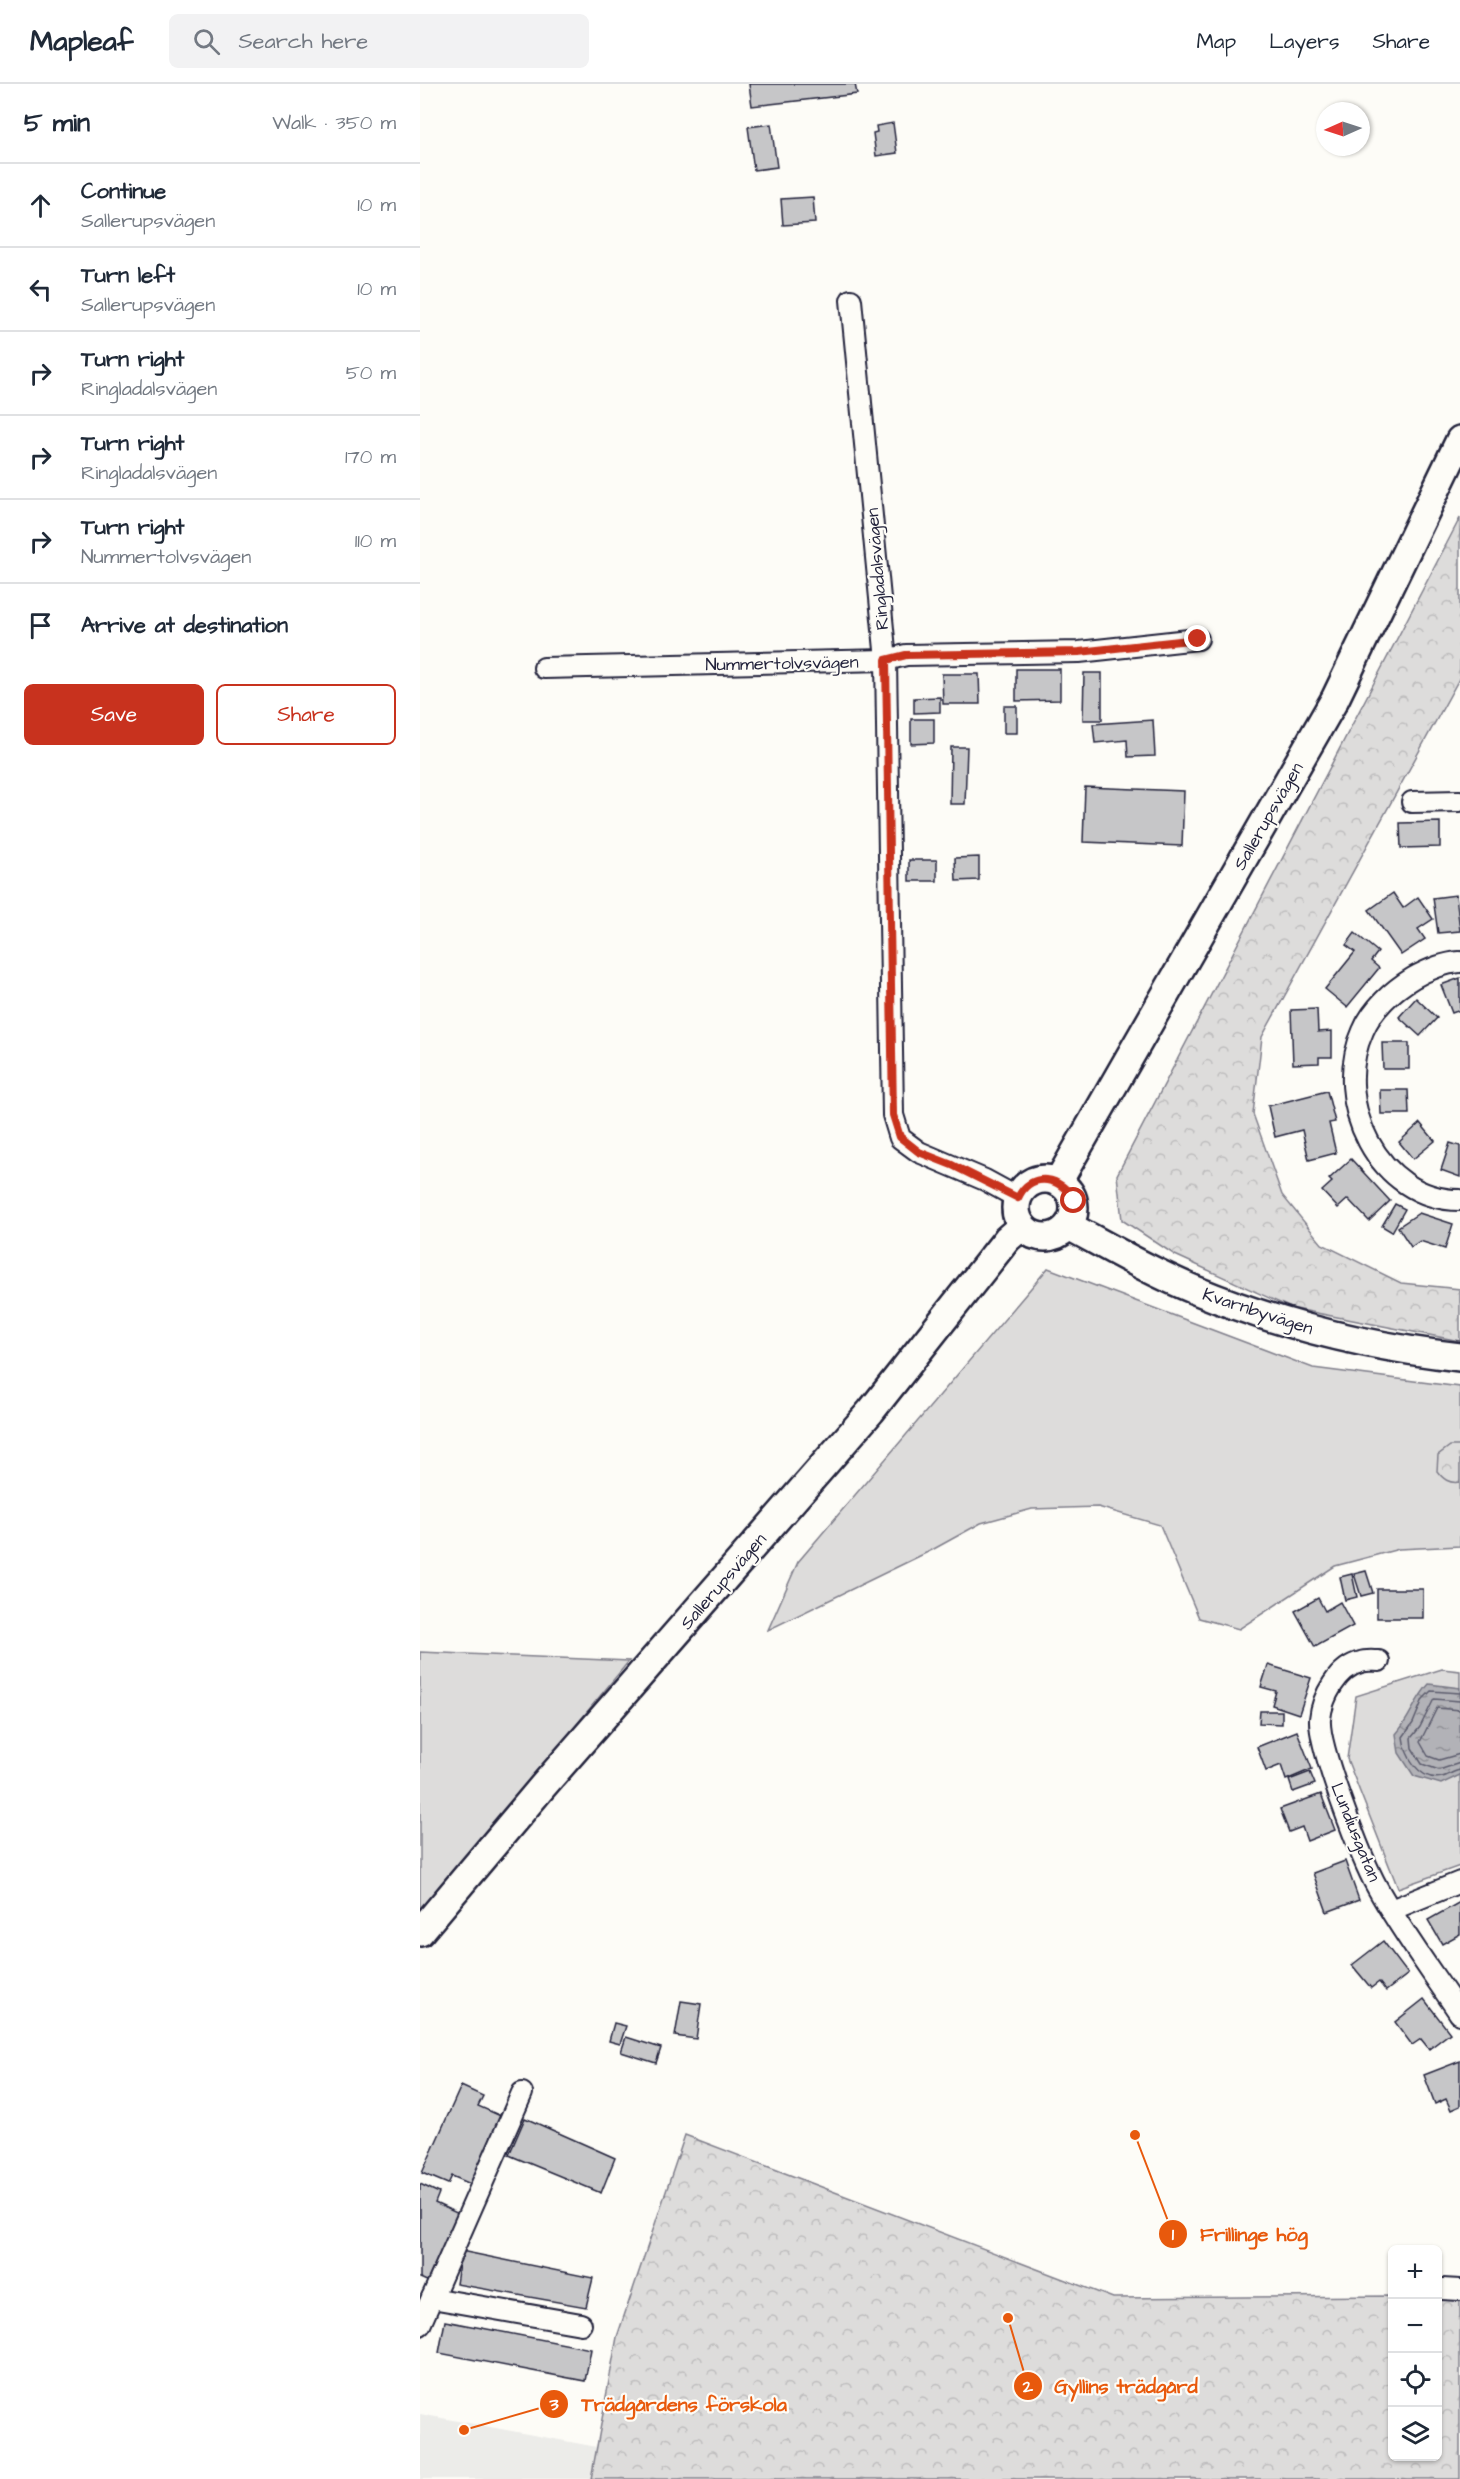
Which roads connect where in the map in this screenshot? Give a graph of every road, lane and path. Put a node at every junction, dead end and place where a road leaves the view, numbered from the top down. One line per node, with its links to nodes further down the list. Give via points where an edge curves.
1 (851, 300): 4 (street, Ringladalsvägen)
2 (1460, 440): 9 (main road, Sallerupsvägen, via 1335,699)
3 (1198, 639): 4 (street, Nummertolvsvägen, via 1079,652 906,655)
4 (886, 660): 5 (street, Nummertolvsvägen); 10 (street, Ringladalsvägen, via 893,1115 900,1137 919,1152)
5 (544, 668)
6 (1460, 801): 7 (street)
7 (1412, 802)
8 (1460, 962): 11 (street, via 1426,970 1399,986 1379,1006 1363,1030 1353,1089 1368,1144 1384,1166 1427,1195)
9 (1058, 1182): 10 (main road, via 1034,1181); 13 (main road, via 1074,1201)
10 (1018, 1198): 12 (main road, via 1016,1212)
11 (1460, 1200)
12 (1022, 1226): 13 (main road, via 1031,1234 1048,1238); 18 (main road, Sallerupsvägen, via 1006,1239 871,1411)
13 (1069, 1226): 14 (main road, Kvarnbyvägen, via 1195,1290 1264,1315 1340,1337)
14 (1460, 1357)
15 (1379, 1661): 17 (street, Lundiusgatan, via 1359,1662 1331,1686 1320,1720 1329,1765 1376,1885)
16 (1460, 1882): 17 (street)
17 (1391, 1910): 19 (street, Lundiusgatan)
18 (420, 1932)
19 (1460, 2014)
20 (522, 2093): 21 (street)
21 (432, 2298): 22 (street); 23 (street)
22 (581, 2324)
23 (420, 2325)

